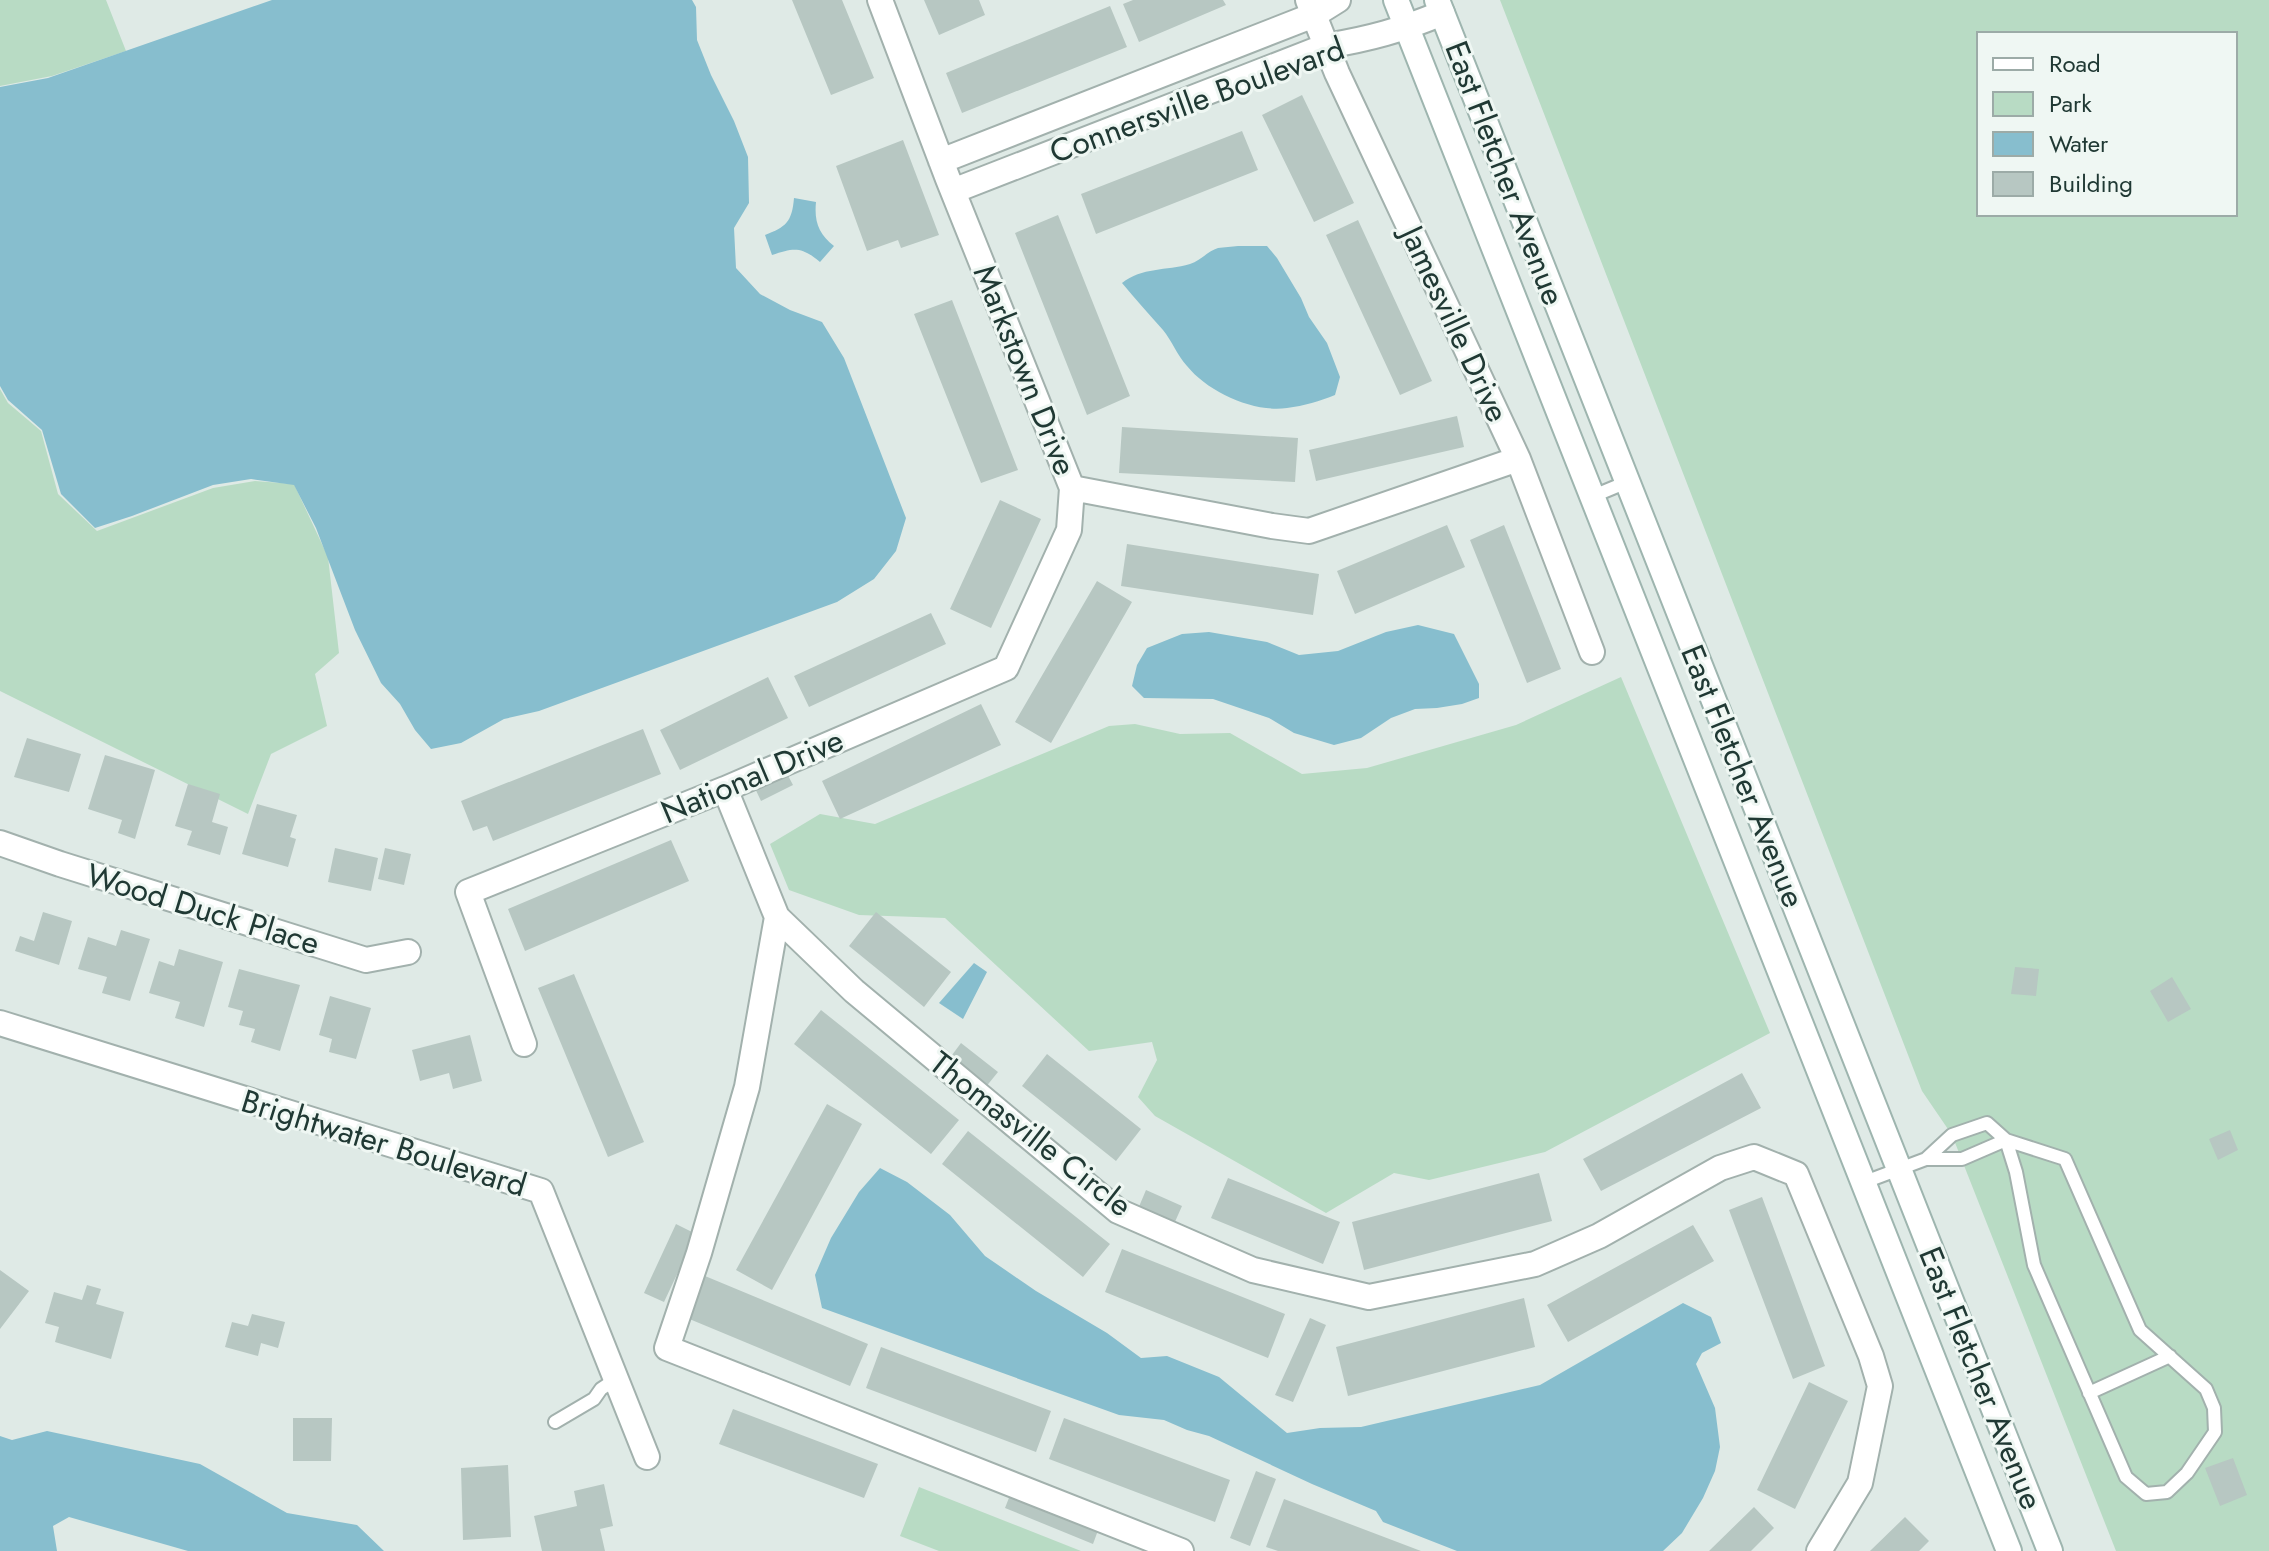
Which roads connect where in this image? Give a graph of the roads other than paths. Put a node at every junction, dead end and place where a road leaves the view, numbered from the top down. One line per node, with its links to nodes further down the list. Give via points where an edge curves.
1 (880, 0): 8 (street, Markstown Drive)
2 (1338, 0): 5 (street, Connersville Boulevard)
3 (1396, 0): 6 (street, East Fletcher Avenue)
4 (1439, 7): 6 (street, Connersville Boulevard); 11 (street, East Fletcher Avenue)
5 (1311, 8): 7 (street, Jamesville Drive); 8 (street, Connersville Boulevard)
6 (1407, 27): 7 (street, Connersville Boulevard); 13 (street, East Fletcher Avenue)
7 (1326, 46): 9 (street, Connersville Boulevard); 10 (street, Jamesville Drive)
8 (941, 161): 9 (street, Markstown Drive)
9 (953, 191): 12 (street, Markstown Drive)
10 (1518, 459): 12 (street, Markstown Drive, via 1309,531); 14 (street, Jamesville Drive)
11 (1627, 482): 13 (lane); 23 (street, East Fletcher Avenue)
12 (1072, 488): 15 (street, National Drive, via 1069,530 1006,668)
13 (1591, 497): 24 (street, East Fletcher Avenue)
14 (1592, 652)
15 (725, 789): 17 (street, Thomasville Circle); 20 (street, National Drive, via 468,892)
16 (0, 843): 18 (street, Wood Duck Place, via 366,960)
17 (777, 917): 30 (street, via 747,1087 667,1348); 31 (street, Thomasville Circle, via 854,991 1118,1211 1253,1270 1369,1297 1535,1264 1599,1236 1720,1168 1754,1157 1796,1174 1880,1386 1860,1483)
18 (408, 952)
19 (0, 1023): 26 (street, Brightwater Boulevard, via 541,1191)
20 (524, 1044)
21 (2006, 1140): 22 (lane, via 1962,1159); 22 (lane, via 1987,1123 1952,1135); 25 (lane, via 2065,1159 2140,1330); 27 (lane, via 2034,1265)
22 (1926, 1159): 23 (lane)
23 (1899, 1169): 24 (lane); 33 (street, East Fletcher Avenue)
24 (1862, 1183): 32 (street, East Fletcher Avenue)
25 (2170, 1356): 27 (lane); 27 (lane, via 2206,1389 2215,1432 2167,1492 2146,1494 2126,1477)
26 (616, 1379): 28 (lane); 29 (street, Brightwater Boulevard)
27 (2089, 1393)
28 (555, 1422)
29 (647, 1457)
30 (1181, 1551)
31 (1819, 1551)
32 (2009, 1551)
33 (2050, 1551)

